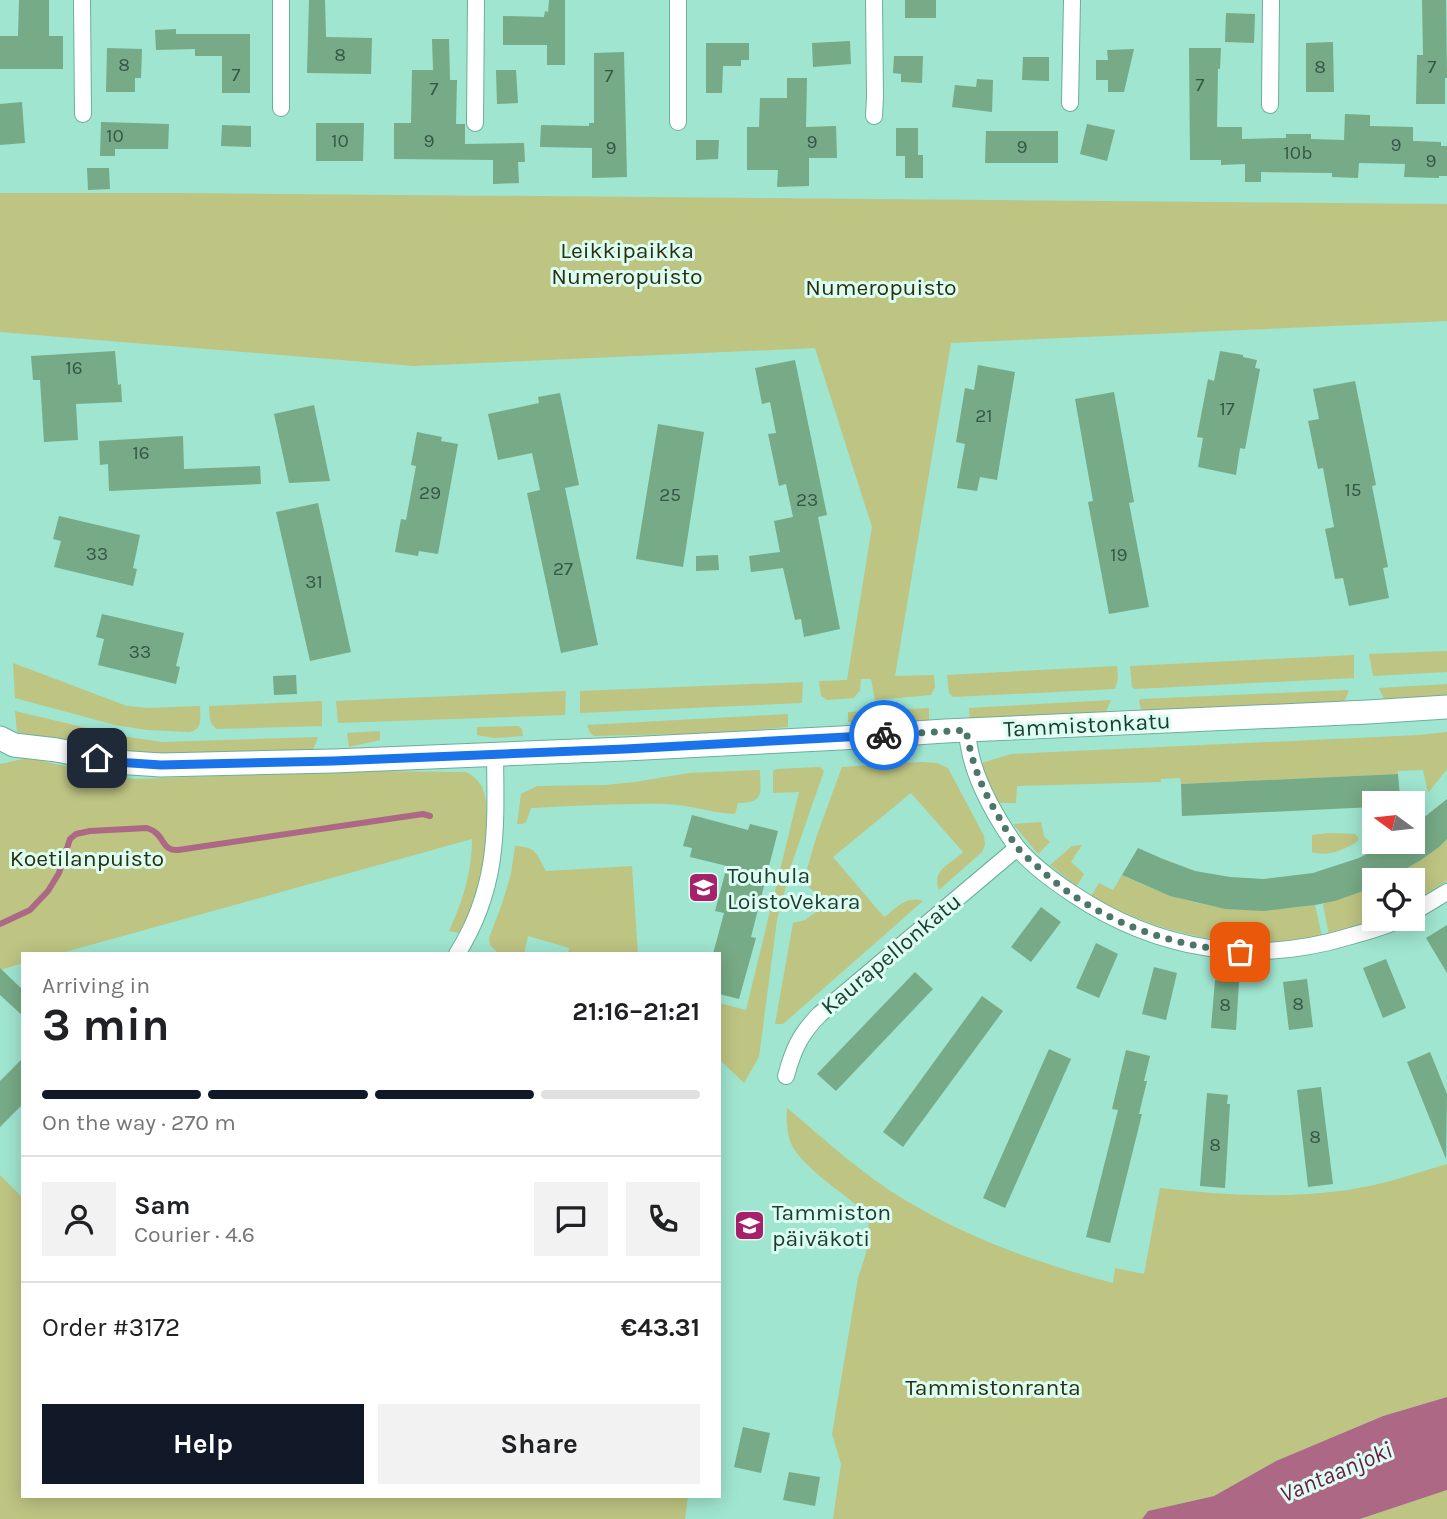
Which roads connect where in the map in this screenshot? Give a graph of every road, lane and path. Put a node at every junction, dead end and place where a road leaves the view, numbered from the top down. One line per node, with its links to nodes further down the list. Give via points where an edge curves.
1 (82, 0): 11 (street)
2 (281, 0): 10 (street)
3 (476, 0): 14 (street)
4 (678, 0): 13 (street)
5 (874, 0): 12 (street)
6 (1072, 0): 8 (street)
7 (1271, 0): 9 (street)
8 (1070, 103)
9 (1270, 105)
10 (281, 108)
11 (83, 114)
12 (874, 116)
13 (678, 122)
14 (475, 123)
15 (1447, 707): 16 (street, Tammistonkatu)
16 (966, 730): 18 (street, Tammistonkatu); 19 (street, via 985,795)
17 (5, 745): 18 (street, Tammistonkatu, via 161,765)
18 (495, 755): 23 (street, via 494,852 488,884)
19 (1017, 848): 22 (street, via 1093,907 1149,934 1240,952 1328,943); 24 (street, Kaurapellonkatu, via 813,1021 797,1043)
20 (1447, 892): 21 (street)
21 (1425, 905)
22 (1367, 931)
23 (458, 952)
24 (786, 1076)

